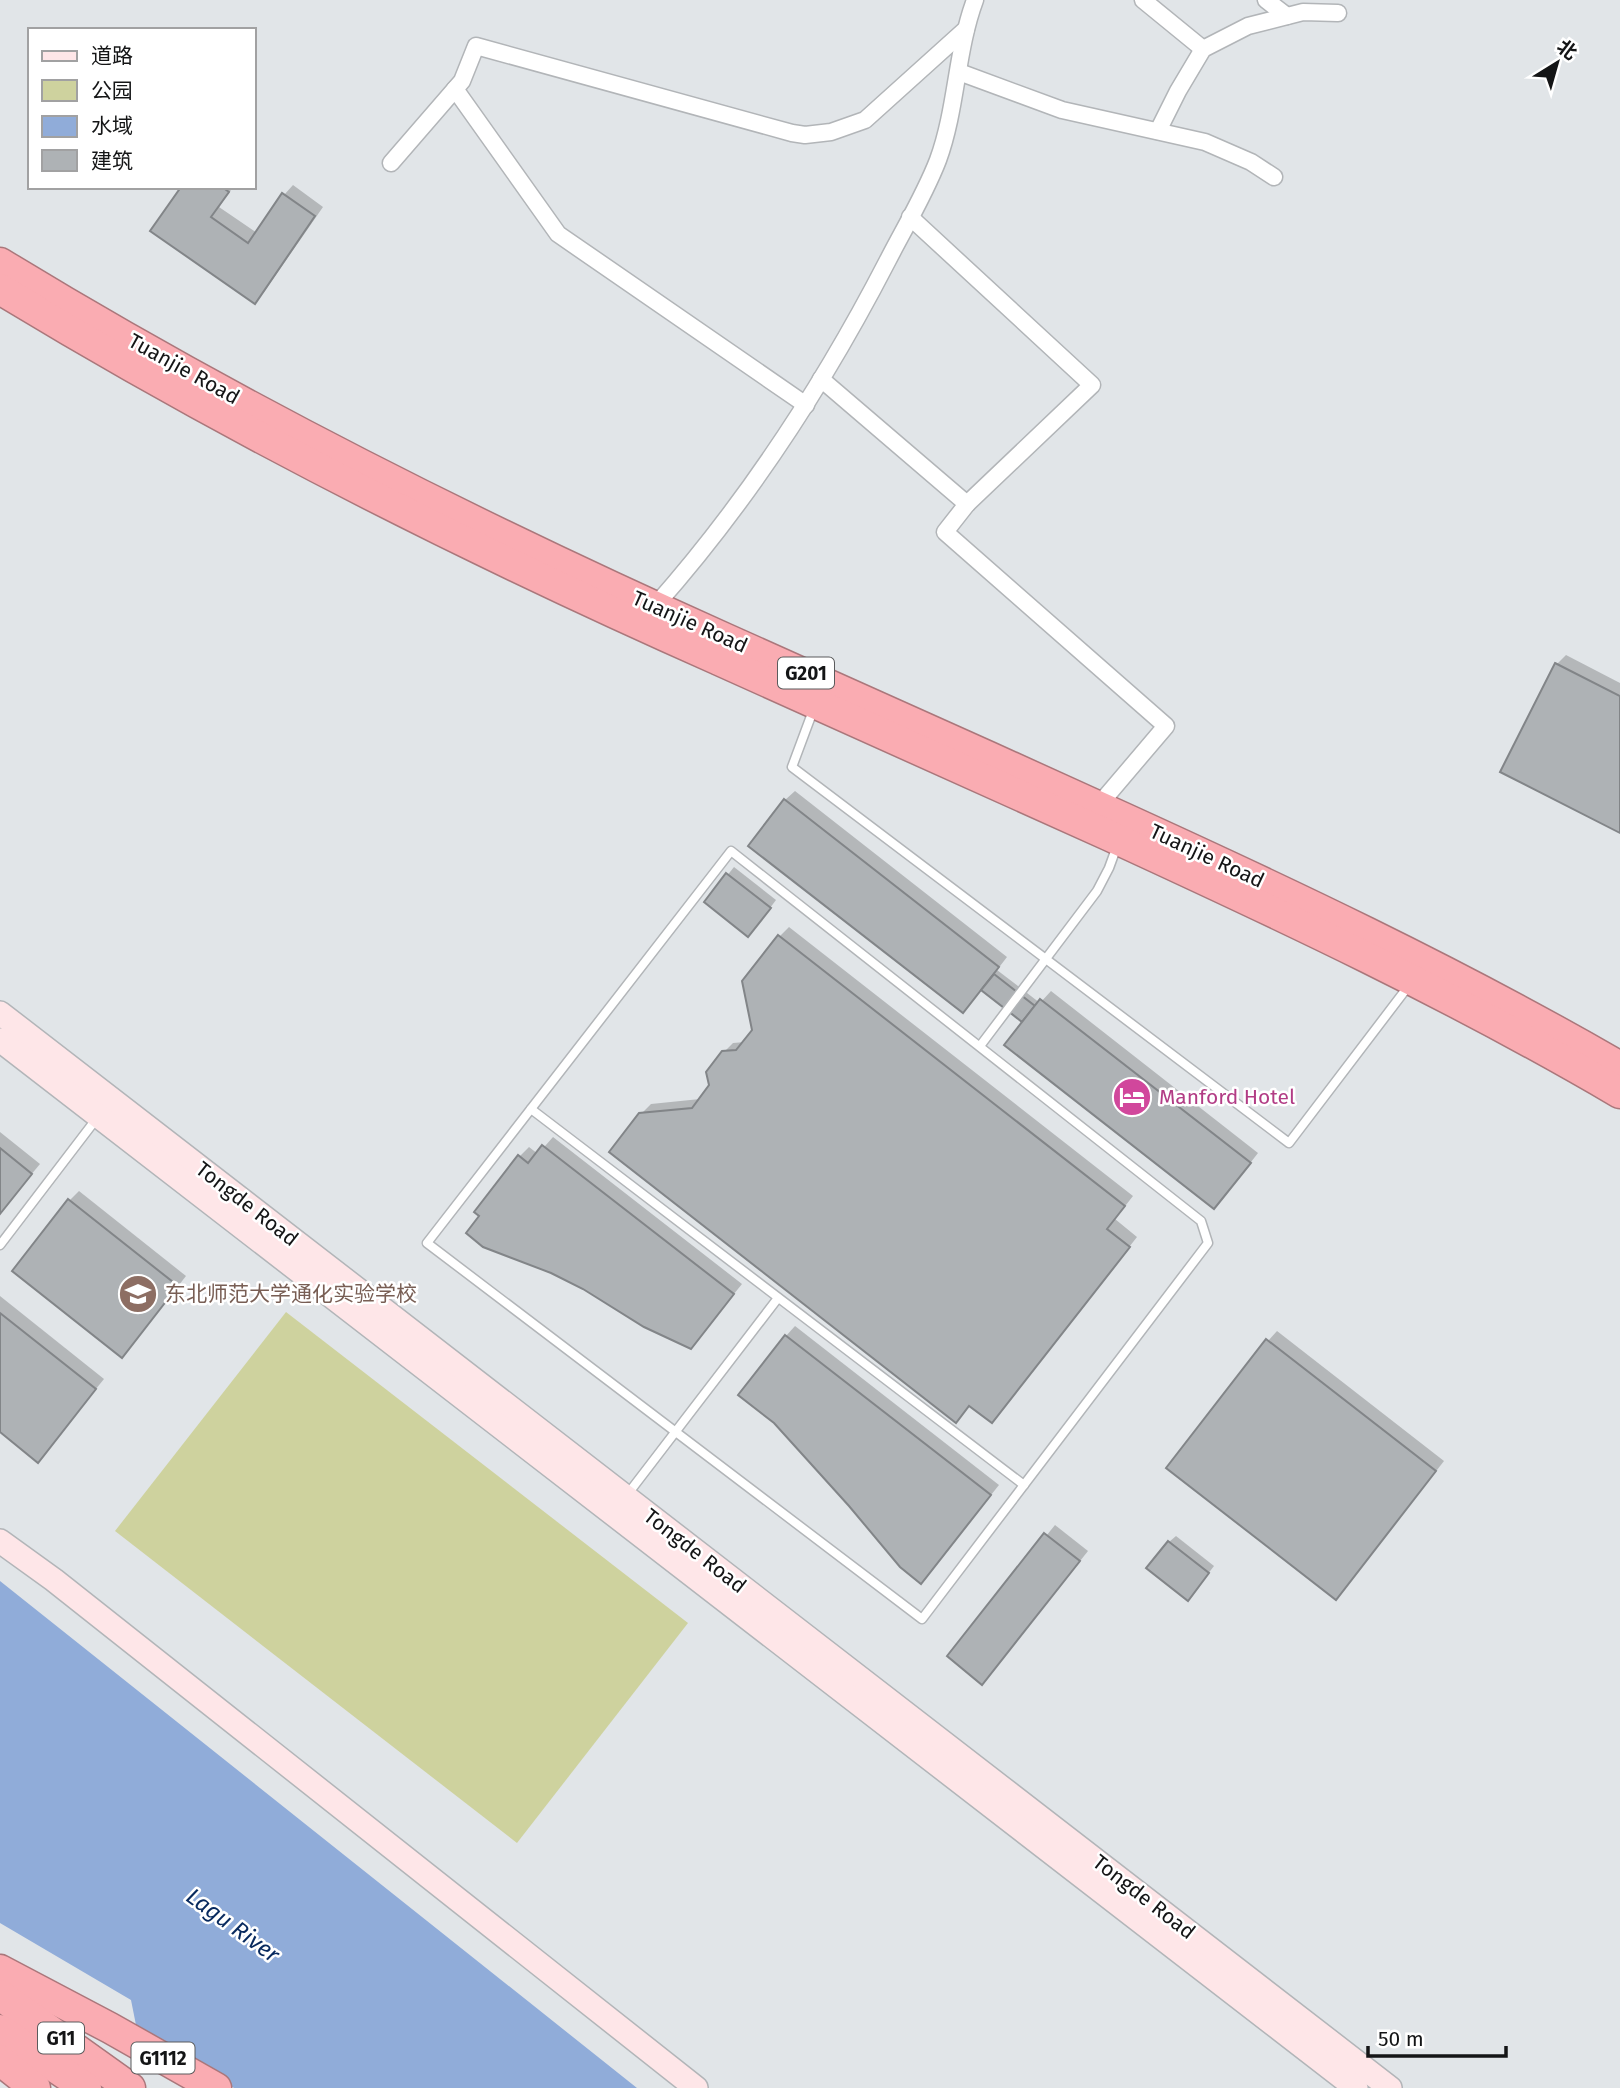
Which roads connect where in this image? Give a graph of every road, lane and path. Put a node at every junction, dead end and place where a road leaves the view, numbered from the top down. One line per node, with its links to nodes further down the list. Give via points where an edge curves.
1 (975, 0): 6 (street)
2 (1143, 0): 7 (street)
3 (1266, 0): 5 (street)
4 (1338, 13): 5 (street)
5 (1287, 16): 7 (street, via 1248,26)
6 (966, 29): 8 (street); 9 (street, via 865,120 818,135 792,133 475,46)
7 (1203, 49): 10 (street)
8 (959, 72): 10 (street, via 1062,110); 13 (street, via 937,160)
9 (455, 89): 11 (street); 16 (street, via 558,234)
10 (1158, 131): 12 (street, via 1205,142)
11 (391, 163)
12 (1274, 177)
13 (910, 216): 15 (street); 17 (street, via 1092,385)
14 (1, 272): 18 (highway, Tuanjie Road / G201, via 281,422); 19 (highway, Tuanjie Road / G201, via 168,386 386,501 597,604)
15 (821, 379): 16 (street); 17 (street)
16 (806, 405): 18 (street, via 742,500)
17 (967, 504): 20 (street, via 945,532 1166,726)
18 (655, 606): 20 (highway, Tuanjie Road / G201)
19 (816, 702): 21 (highway, Tuanjie Road / G201); 22 (lane, via 792,767)
20 (1098, 806): 27 (highway, Tuanjie Road / G201, via 1364,930)
21 (1118, 840): 22 (lane, via 1097,891); 23 (highway, Tuanjie Road / G201)
22 (1045, 959): 23 (lane, via 1289,1143); 26 (lane)
23 (1413, 979): 28 (highway, Tuanjie Road / G201)
24 (0, 1013): 35 (main road, Tongde Road)
25 (0, 1040): 30 (main road, Tongde Road)
26 (980, 1046): 29 (lane, via 731,851); 34 (lane, via 1201,1221 1208,1243)
27 (1620, 1067)
28 (1620, 1093)
29 (531, 1109): 32 (lane); 33 (lane, via 427,1243)
30 (99, 1116): 31 (lane); 46 (main road, Tongde Road)
31 (0, 1245)
32 (778, 1298): 33 (lane); 34 (lane)
33 (675, 1432): 34 (lane, via 922,1619); 35 (lane)
34 (1024, 1485)
35 (625, 1497): 47 (main road, Tongde Road)
36 (0, 1541): 45 (main road)
37 (0, 1970): 44 (highway, G1112)
38 (0, 1995): 41 (highway, G11)
39 (0, 2030): 43 (highway, G11)
40 (0, 2060): 42 (highway)
41 (126, 2085)
42 (35, 2088)
43 (86, 2088)
44 (216, 2088)
45 (696, 2088)
46 (1356, 2088)
47 (1390, 2088)

